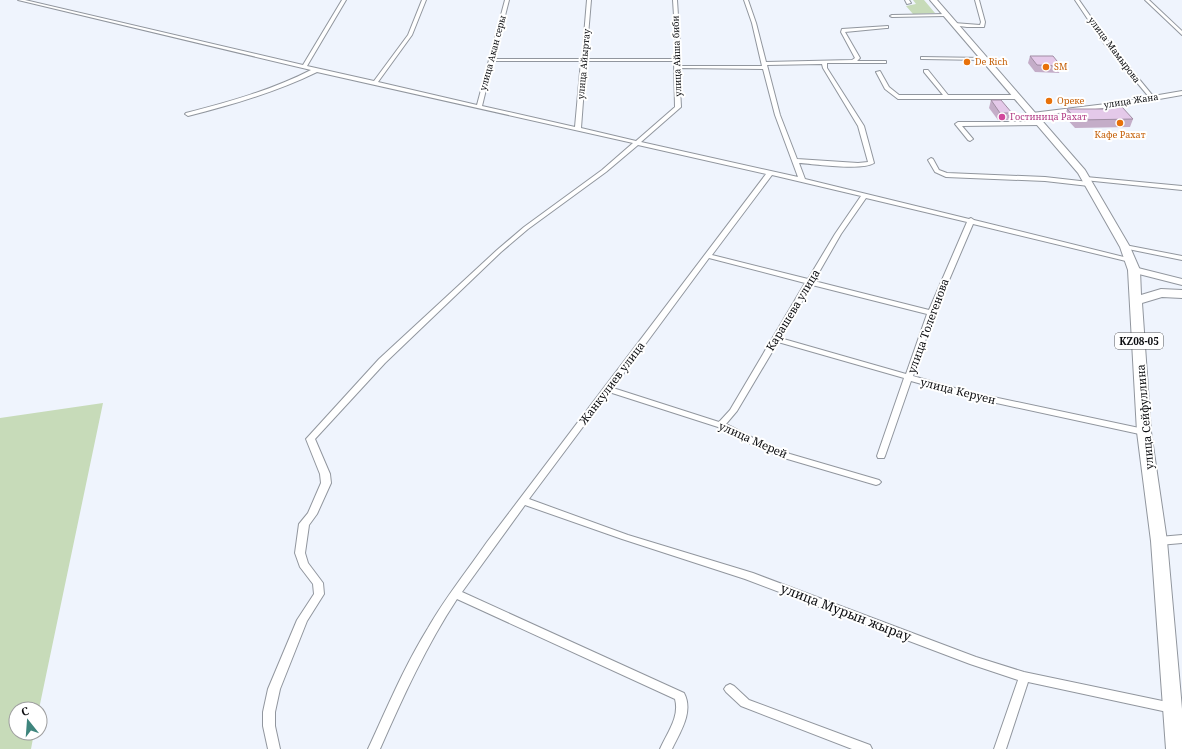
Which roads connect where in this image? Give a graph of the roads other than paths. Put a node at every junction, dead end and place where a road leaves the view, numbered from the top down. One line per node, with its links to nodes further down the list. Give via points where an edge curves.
1 (20, 0): 25 (street)
2 (344, 0): 25 (street)
3 (424, 0): 31 (street, via 410,35)
4 (507, 0): 18 (street, улица Акан серы)
5 (590, 0): 19 (street, улица Айыртау)
6 (675, 0): 20 (street, улица Айша биби, via 678,47)
7 (746, 0): 24 (street, via 759,36)
8 (933, 0): 13 (main road, улица Сейфуллина / KZ08-05)
9 (977, 0): 13 (street, via 982,26)
10 (1077, 0): 36 (street, улица Мамырова, via 1105,42)
11 (1147, 0): 15 (street)
12 (892, 16): 13 (street)
13 (950, 20): 17 (main road, улица Сейфуллина / KZ08-05)
14 (886, 27): 21 (street, via 844,30 858,58)
15 (1182, 34)
16 (923, 58): 17 (street)
17 (984, 59): 35 (main road, улица Сейфуллина / KZ08-05)
18 (491, 60): 19 (street); 37 (street, улица Акан серы)
19 (585, 60): 20 (street); 40 (street, улица Айыртау)
20 (676, 60): 26 (street, улица Айша биби)
21 (851, 62): 22 (street); 23 (street)
22 (884, 62)
23 (824, 63): 24 (street); 44 (street, via 840,95 861,126 871,163 858,165)
24 (765, 66): 26 (street); 44 (street, via 778,118)
25 (304, 67): 27 (street)
26 (677, 67): 42 (street, улица Айша биби, via 678,107)
27 (316, 70): 31 (street); 38 (street, via 236,102)
28 (926, 70): 34 (street)
29 (878, 72): 34 (street, via 887,88 898,97)
30 (404, 82): 32 (street)
31 (375, 83): 32 (street)
32 (399, 88): 37 (street)
33 (1182, 93): 36 (street, улица Жана)
34 (947, 97): 35 (street)
35 (1017, 97): 39 (main road, улица Сейфуллина / KZ08-05)
36 (1152, 98): 39 (street, улица Жана)
37 (479, 106): 40 (street)
38 (188, 114)
39 (1036, 120): 41 (street, улица Жана, via 958,124); 47 (main road, улица Сейфуллина / KZ08-05)
40 (578, 128): 42 (street)
41 (970, 139)
42 (639, 142): 45 (street); 74 (street, улица Айша биби, via 499,251 387,356 310,439 326,482 312,514 304,524 300,553 304,564 318,583 319,594 302,620 274,689 269,726)
43 (931, 160): 47 (street, via 937,171 946,175)
44 (794, 161): 46 (street)
45 (770, 173): 46 (street); 52 (street, Жанкулиев улица)
46 (802, 180): 49 (street)
47 (1088, 182): 48 (street); 51 (main road, улица Сейфуллина / KZ08-05)
48 (1182, 188)
49 (864, 195): 50 (street); 55 (street, Карашева улица)
50 (971, 220): 54 (street); 59 (street, улица Толегенова)
51 (1126, 246): 53 (street); 54 (main road, улица Сейфуллина / KZ08-05)
52 (708, 256): 55 (street); 62 (street, Жанкулиев улица)
53 (1182, 258)
54 (1132, 265): 56 (street); 58 (main road, улица Сейфуллина / KZ08-05)
55 (809, 282): 59 (street); 60 (street, Карашева улица)
56 (1182, 282)
57 (1182, 294): 58 (main road, via 1161,293)
58 (1136, 301): 64 (main road, улица Сейфуллина / KZ08-05)
59 (931, 313): 61 (street, улица Толегенова)
60 (775, 339): 61 (street, улица Керуен); 63 (street, Карашева улица, via 733,411)
61 (908, 378): 64 (street, улица Керуен, via 964,393); 65 (street, улица Толегенова)
62 (608, 389): 63 (street, улица Мерей); 67 (street, Жанкулиев улица)
63 (721, 425): 66 (street, улица Мерей, via 787,456)
64 (1144, 432): 69 (main road, улица Сейфуллина / KZ08-05)
65 (881, 456)
66 (876, 482)
67 (524, 501): 70 (street, Жанкулиев улица); 71 (street, улица Мурын жырау, via 749,576 974,662)
68 (1182, 539): 69 (street)
69 (1159, 541): 73 (main road, улица Сейфуллина / KZ08-05)
70 (456, 594): 75 (street, Жанкулиев улица, via 406,677); 76 (street, via 680,696 683,712)
71 (1024, 677): 73 (street, улица Мурын жырау); 78 (street)
72 (730, 689): 77 (street, via 745,704)
73 (1172, 708): 79 (main road, улица Сейфуллина / KZ08-05)
74 (274, 749)
75 (374, 749)
76 (666, 749)
77 (866, 749)
78 (1000, 749)
79 (1176, 749)

